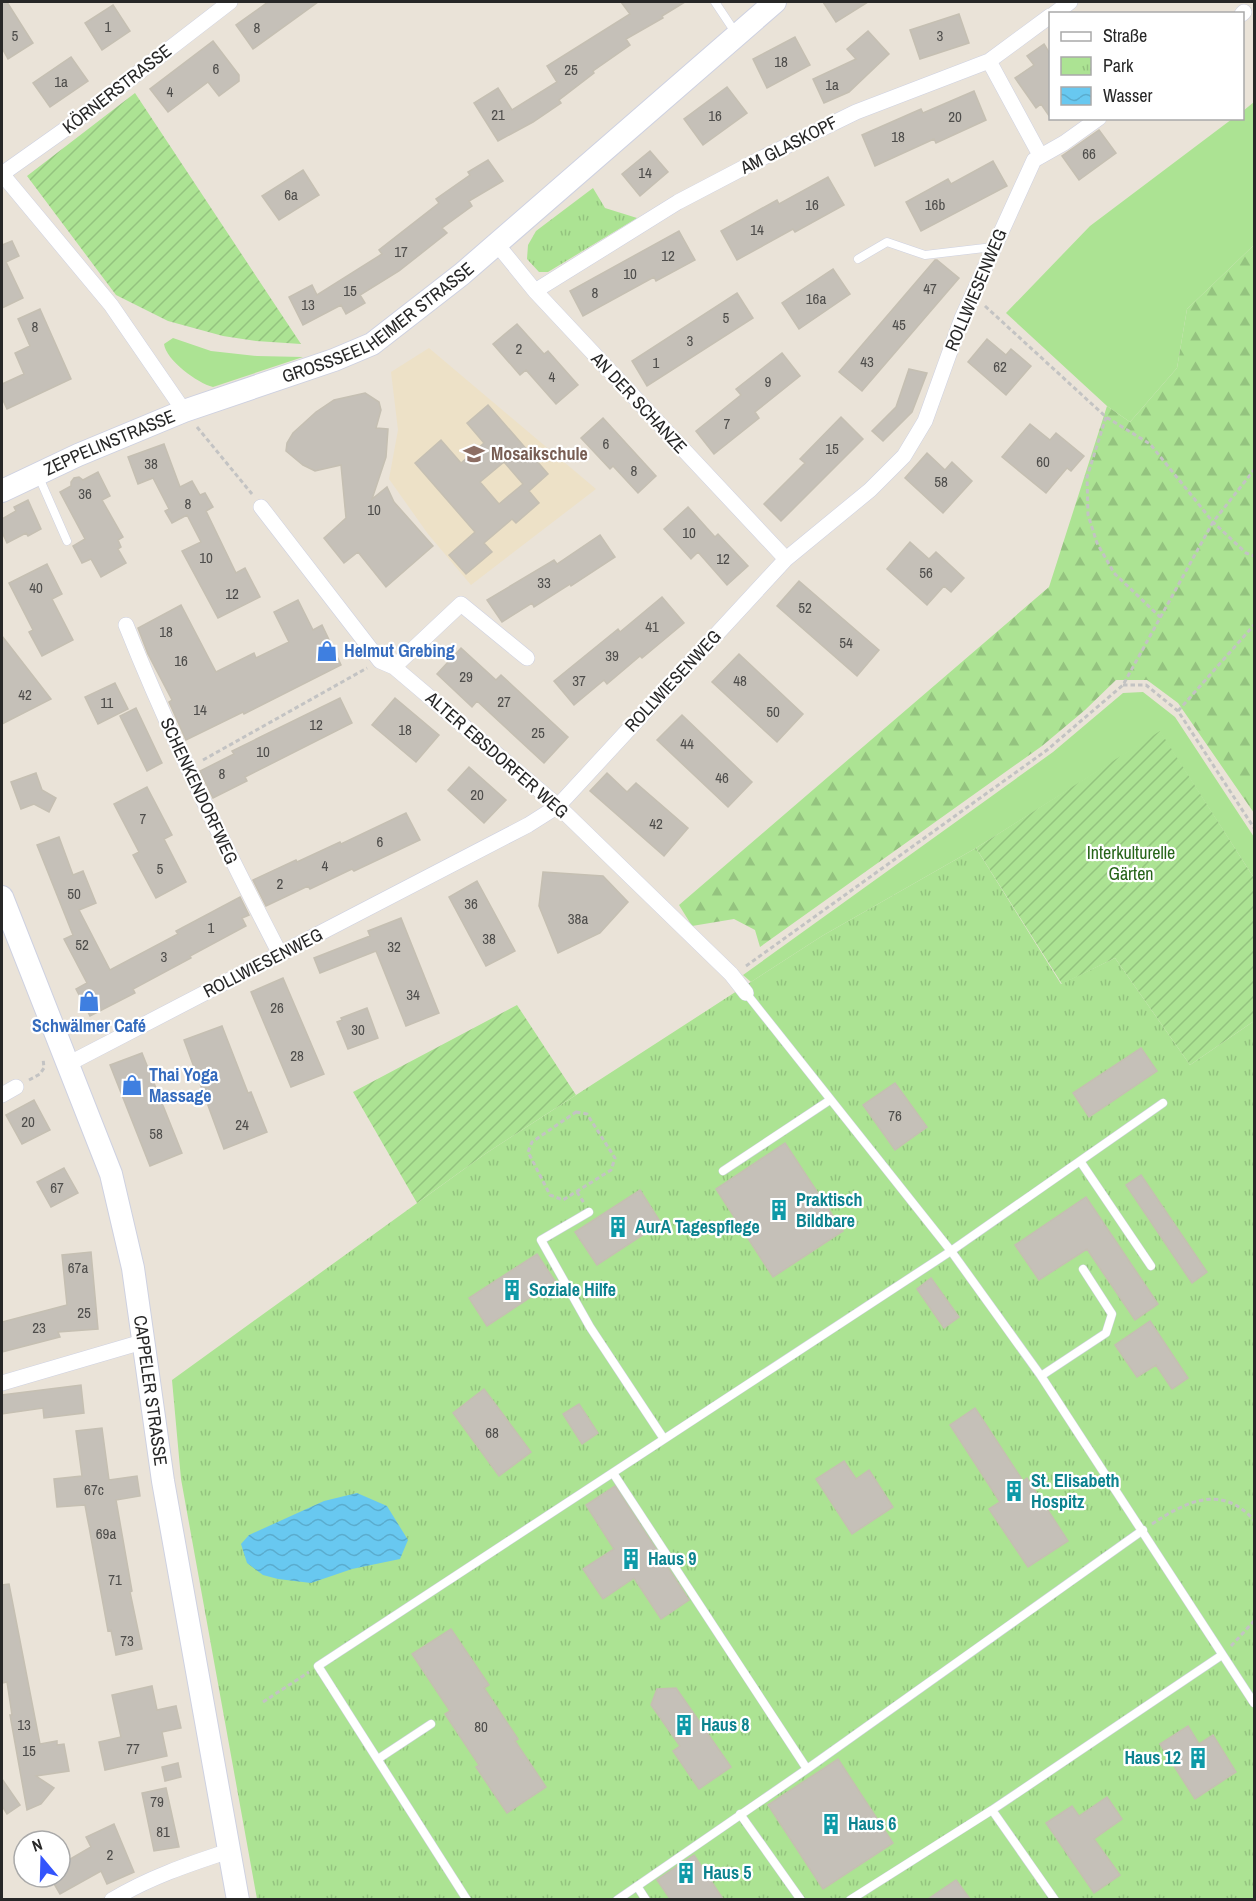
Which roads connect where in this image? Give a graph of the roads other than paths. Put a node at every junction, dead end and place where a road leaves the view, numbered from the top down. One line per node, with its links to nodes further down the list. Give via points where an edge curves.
1 (230, 2): 11 (street, KÖRNERSTRASSE)
2 (715, 2): 7 (lane)
3 (775, 2): 7 (main road, GROSSSEELHEIMER STRASSE)
4 (1070, 2): 5 (street, AM GLASKOPF)
5 (1056, 12)
6 (1049, 17): 8 (street, AM GLASKOPF)
7 (738, 35): 12 (main road, GROSSSEELHEIMER STRASSE)
8 (990, 61): 10 (street); 15 (street, AM GLASKOPF, via 856,112 762,158 678,202)
9 (1096, 120): 10 (street, ROLLWIESENWEG)
10 (1040, 155): 13 (street, ROLLWIESENWEG, via 1034,160)
11 (2, 174): 16 (street, via 111,305)
12 (496, 243): 15 (street, AN DER SCHANZE); 16 (main road, GROSSSEELHEIMER STRASSE, via 372,344)
13 (993, 248): 14 (lane, via 925,255 887,242); 21 (street, ROLLWIESENWEG, via 962,318 925,421 904,456 870,490)
14 (858, 259)
15 (535, 291): 21 (street, AN DER SCHANZE)
16 (184, 411): 17 (main road, ZEPPELINSTRASSE)
17 (38, 474): 18 (main road, ZEPPELINSTRASSE); 20 (lane, ZEPPELINSTRASSE)
18 (2, 491)
19 (261, 507): 24 (street, ALTER EBSDORFER WEG)
20 (67, 541)
21 (786, 559): 25 (street, ROLLWIESENWEG)
22 (126, 625): 27 (street, SCHENKENDORFWEG, via 154,697)
23 (527, 658): 24 (street, via 461,604)
24 (387, 664): 25 (street, ALTER EBSDORFER WEG)
25 (558, 806): 27 (street, ROLLWIESENWEG); 28 (street, ALTER EBSDORFER WEG)
26 (2, 897): 29 (main road, CAPPELER STRASSE)
27 (280, 954): 29 (street, ROLLWIESENWEG)
28 (746, 993): 32 (lane)
29 (68, 1064): 40 (main road, CAPPELER STRASSE, via 111,1173 133,1268)
30 (16, 1087): 31 (street)
31 (2, 1095)
32 (830, 1100): 35 (lane); 37 (lane)
33 (1163, 1103): 34 (lane)
34 (1080, 1161): 37 (lane); 38 (lane)
35 (723, 1171)
36 (589, 1212): 43 (lane, via 541,1240 590,1328)
37 (951, 1251): 41 (lane); 43 (lane)
38 (1151, 1266)
39 (1083, 1269): 41 (lane, via 1112,1314 1106,1333)
40 (142, 1342): 42 (street); 53 (main road, CAPPELER STRASSE)
41 (1041, 1376): 45 (lane)
42 (2, 1383)
43 (664, 1439): 44 (lane)
44 (613, 1473): 49 (lane, via 318,1666); 50 (lane)
45 (1143, 1530): 46 (lane); 50 (lane)
46 (1222, 1655): 47 (lane); 51 (lane)
47 (1254, 1703)
48 (431, 1724): 49 (lane)
49 (378, 1759): 57 (lane)
50 (807, 1769): 52 (lane)
51 (992, 1810): 61 (lane); 62 (lane)
52 (740, 1814): 54 (lane); 60 (lane)
53 (228, 1851): 55 (street, via 169,1872); 56 (main road, CAPPELER STRASSE)
54 (637, 1886): 58 (lane); 59 (lane)
55 (112, 1899)
56 (238, 1899)
57 (467, 1899)
58 (617, 1899)
59 (646, 1899)
60 (801, 1899)
61 (850, 1899)
62 (1055, 1899)

